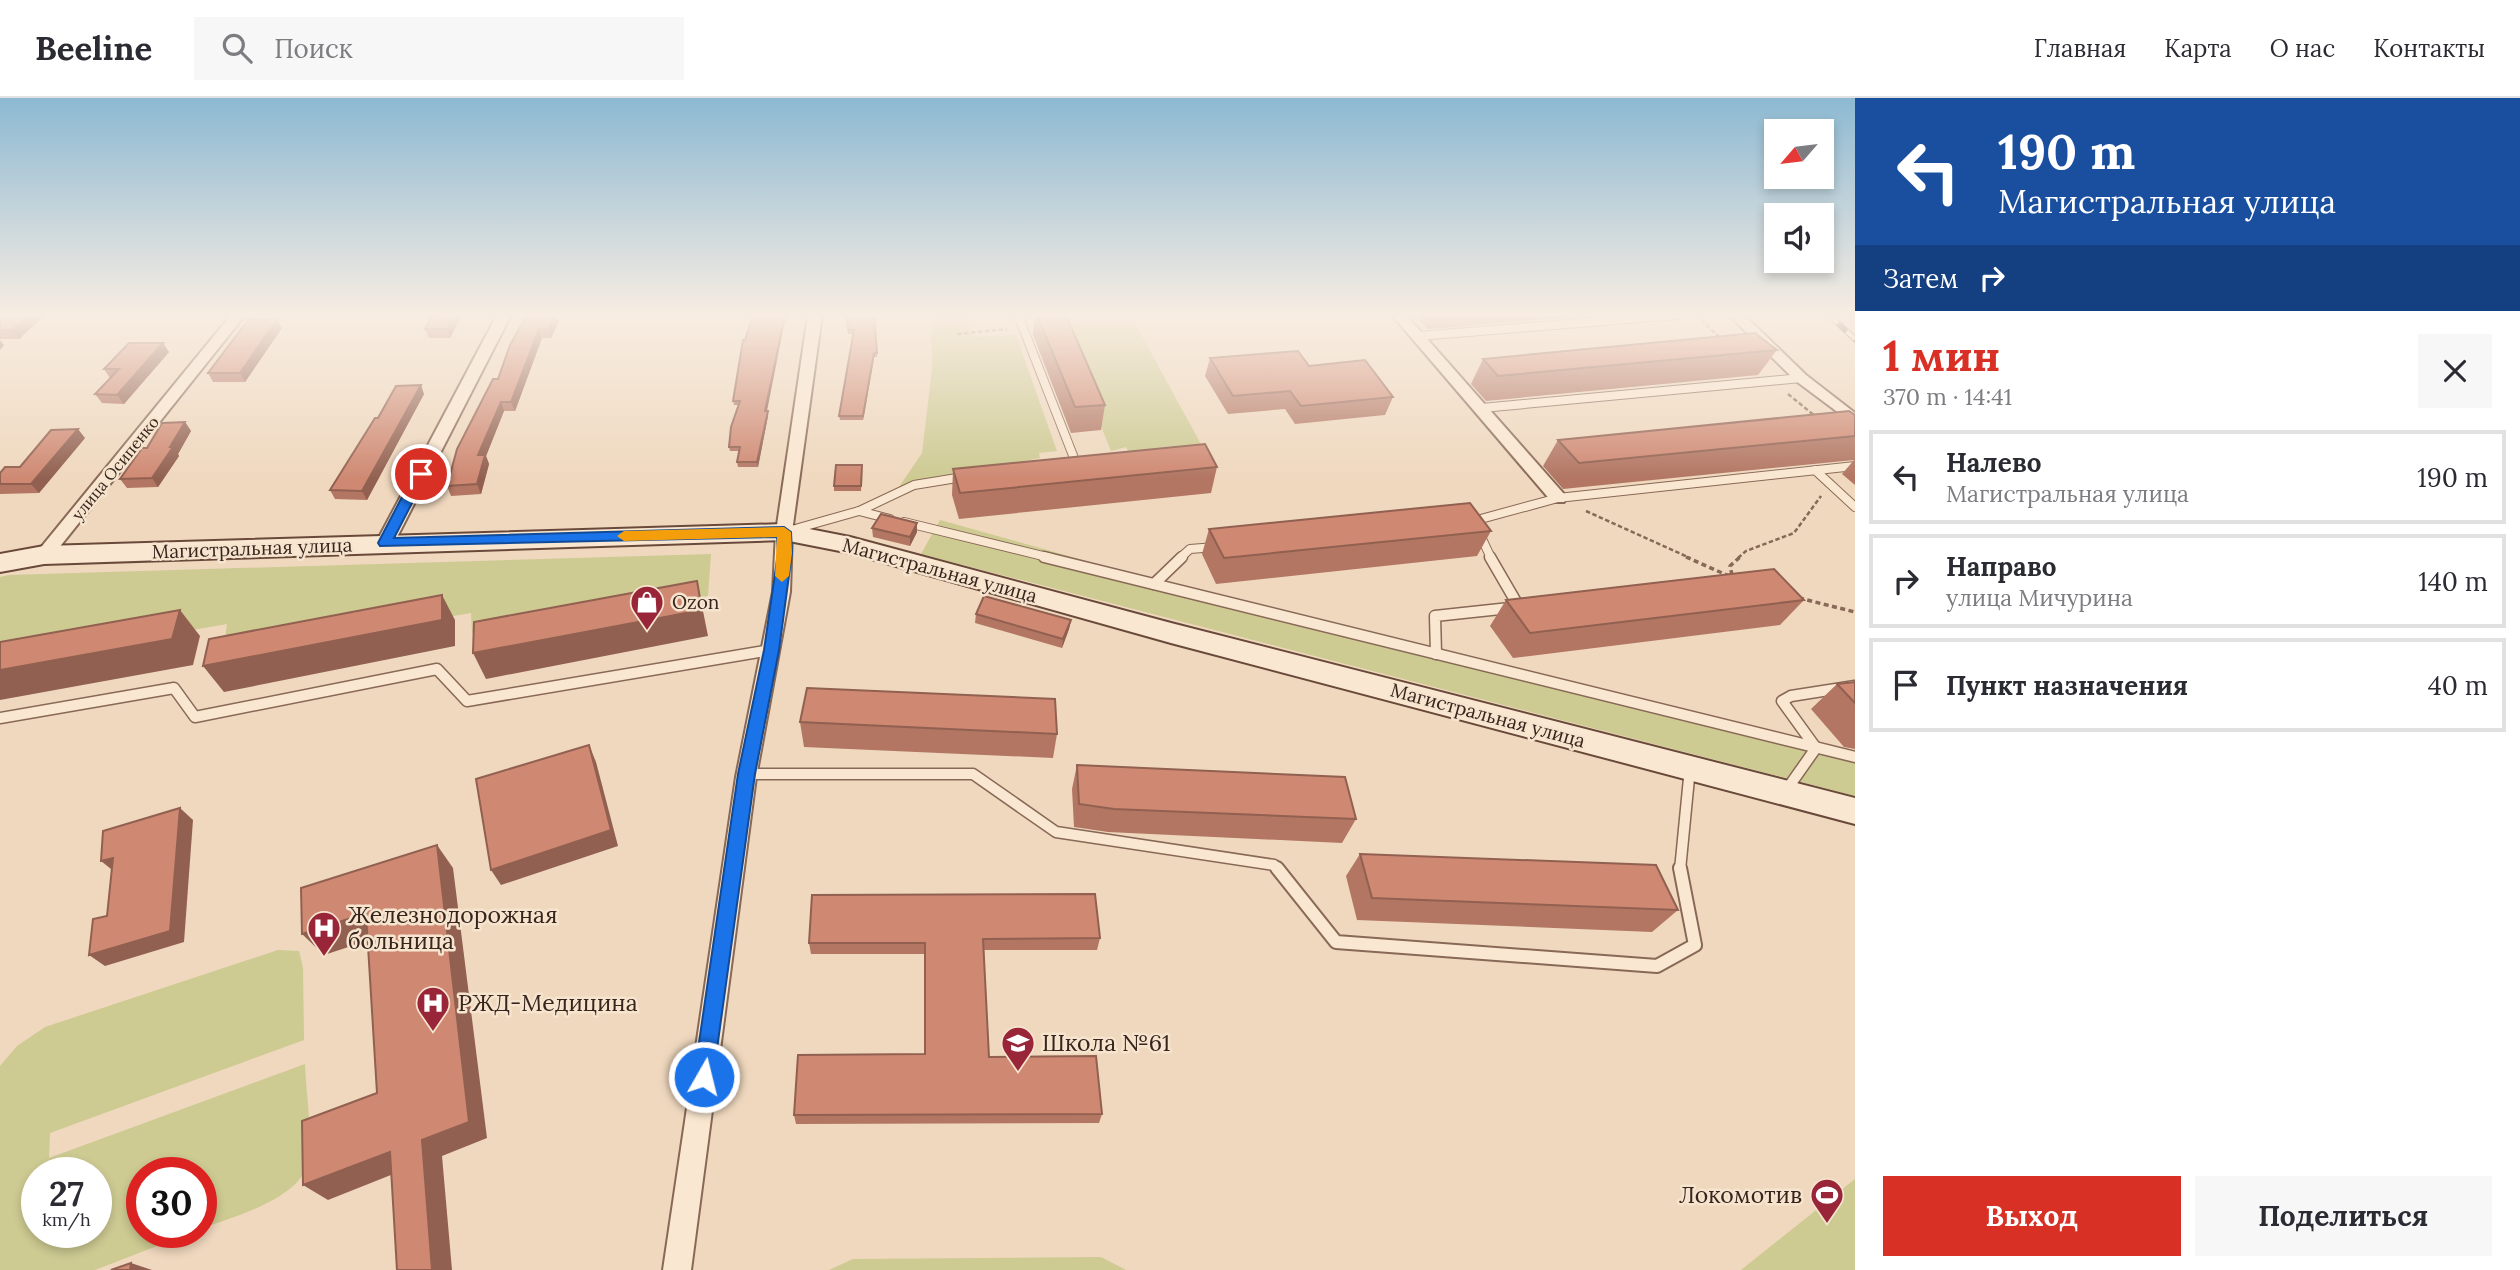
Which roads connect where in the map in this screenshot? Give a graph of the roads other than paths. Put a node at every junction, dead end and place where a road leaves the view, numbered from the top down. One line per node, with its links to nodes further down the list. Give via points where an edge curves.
1 (194, 370): 22 (street, улица Осипенко)
2 (475, 370): 20 (street)
3 (807, 370): 19 (street)
4 (1039, 370): 11 (lane)
5 (1448, 370): 8 (street)
6 (1792, 370): 7 (street)
7 (1801, 378): 8 (lane); 9 (street)
8 (1482, 408): 16 (street)
9 (1855, 420)
10 (1087, 457): 11 (lane)
11 (1074, 458): 12 (lane)
12 (1061, 460)
13 (1855, 466): 14 (lane)
14 (1815, 470): 16 (lane); 17 (lane)
15 (968, 476): 18 (lane, via 914,485)
16 (1558, 498): 26 (lane, via 1472,520)
17 (1855, 507)
18 (859, 511): 19 (lane); 24 (lane)
19 (784, 532): 20 (main road, Магистральная улица); 27 (street); 33 (main road, Магистральная улица, via 850,545)
20 (385, 543): 22 (main road, Магистральная улица)
21 (1231, 545): 24 (lane, via 1190,549)
22 (44, 555): 23 (main road, Магистральная улица)
23 (0, 563)
24 (1154, 584): 28 (lane)
25 (1532, 605): 26 (lane)
26 (1518, 607): 28 (lane, via 1435,616)
27 (772, 650): 30 (lane, via 467,701 437,668 195,717 174,688); 34 (street)
28 (1436, 654): 31 (lane)
29 (1855, 687): 31 (lane, via 1782,701)
30 (0, 718)
31 (1816, 748): 32 (lane); 35 (lane)
32 (1855, 757)
33 (1690, 768): 34 (lane, via 1680,868 1695,945 1657,966 1336,942 1274,865 1056,832 973,774); 35 (main road, Магистральная улица)
34 (746, 774): 37 (street)
35 (1785, 792): 36 (main road, Магистральная улица)
36 (1855, 811)
37 (677, 1270)

